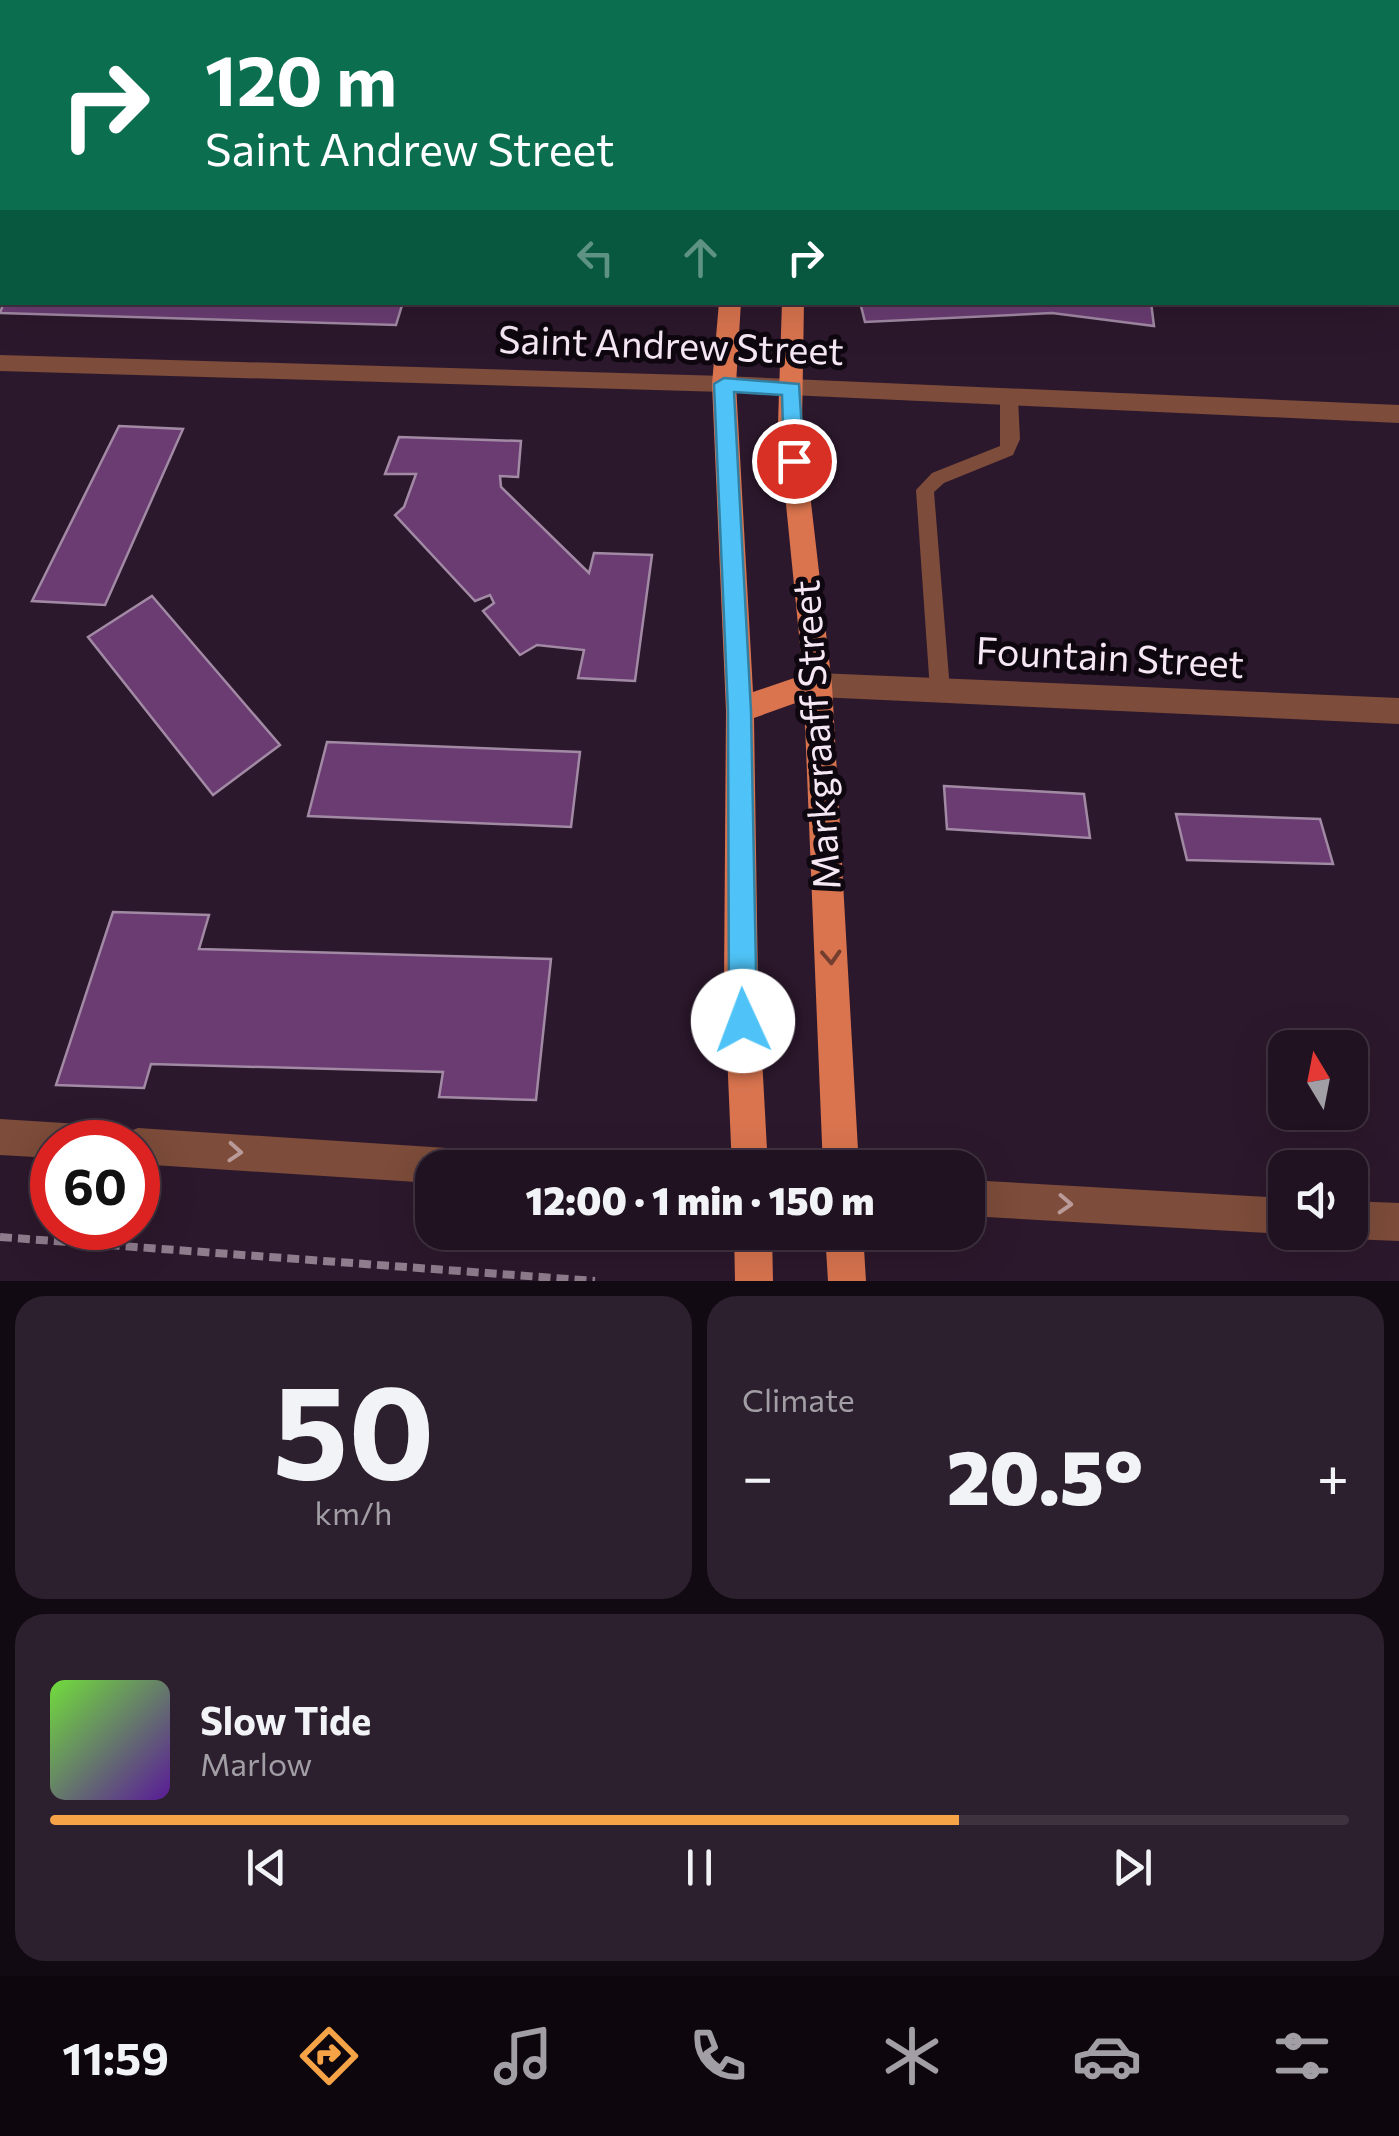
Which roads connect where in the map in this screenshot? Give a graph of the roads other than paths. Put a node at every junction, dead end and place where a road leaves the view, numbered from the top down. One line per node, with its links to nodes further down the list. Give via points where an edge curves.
1 (730, 305): 4 (main road, Markgraaff Street)
2 (794, 305): 5 (main road, Markgraaff Street)
3 (0, 363): 4 (street, Saint Andrew Street)
4 (724, 384): 5 (street, Saint Andrew Street); 10 (main road, Markgraaff Street)
5 (792, 389): 6 (street, Saint Andrew Street); 8 (main road, Markgraaff Street, via 790,424)
6 (1009, 398): 7 (street, Saint Andrew Street); 9 (lane, via 1006,450 924,490)
7 (1399, 414)
8 (818, 685): 9 (street, Fountain Street); 10 (main road); 16 (main road, Markgraaff Street, one-way to 16)
9 (940, 690): 11 (street, Fountain Street)
10 (740, 711): 15 (main road, Markgraaff Street)
11 (1399, 711)
12 (0, 1138): 13 (street)
13 (30, 1140)
14 (160, 1147): 17 (street, one-way to 17)
15 (749, 1150)
16 (840, 1150)
17 (415, 1164)
18 (985, 1199): 19 (street, one-way to 19)
19 (1268, 1215)
20 (1368, 1221): 21 (street)
21 (1399, 1222)
22 (753, 1250): 24 (main road)
23 (845, 1250): 25 (main road)
24 (754, 1281)
25 (847, 1281)

